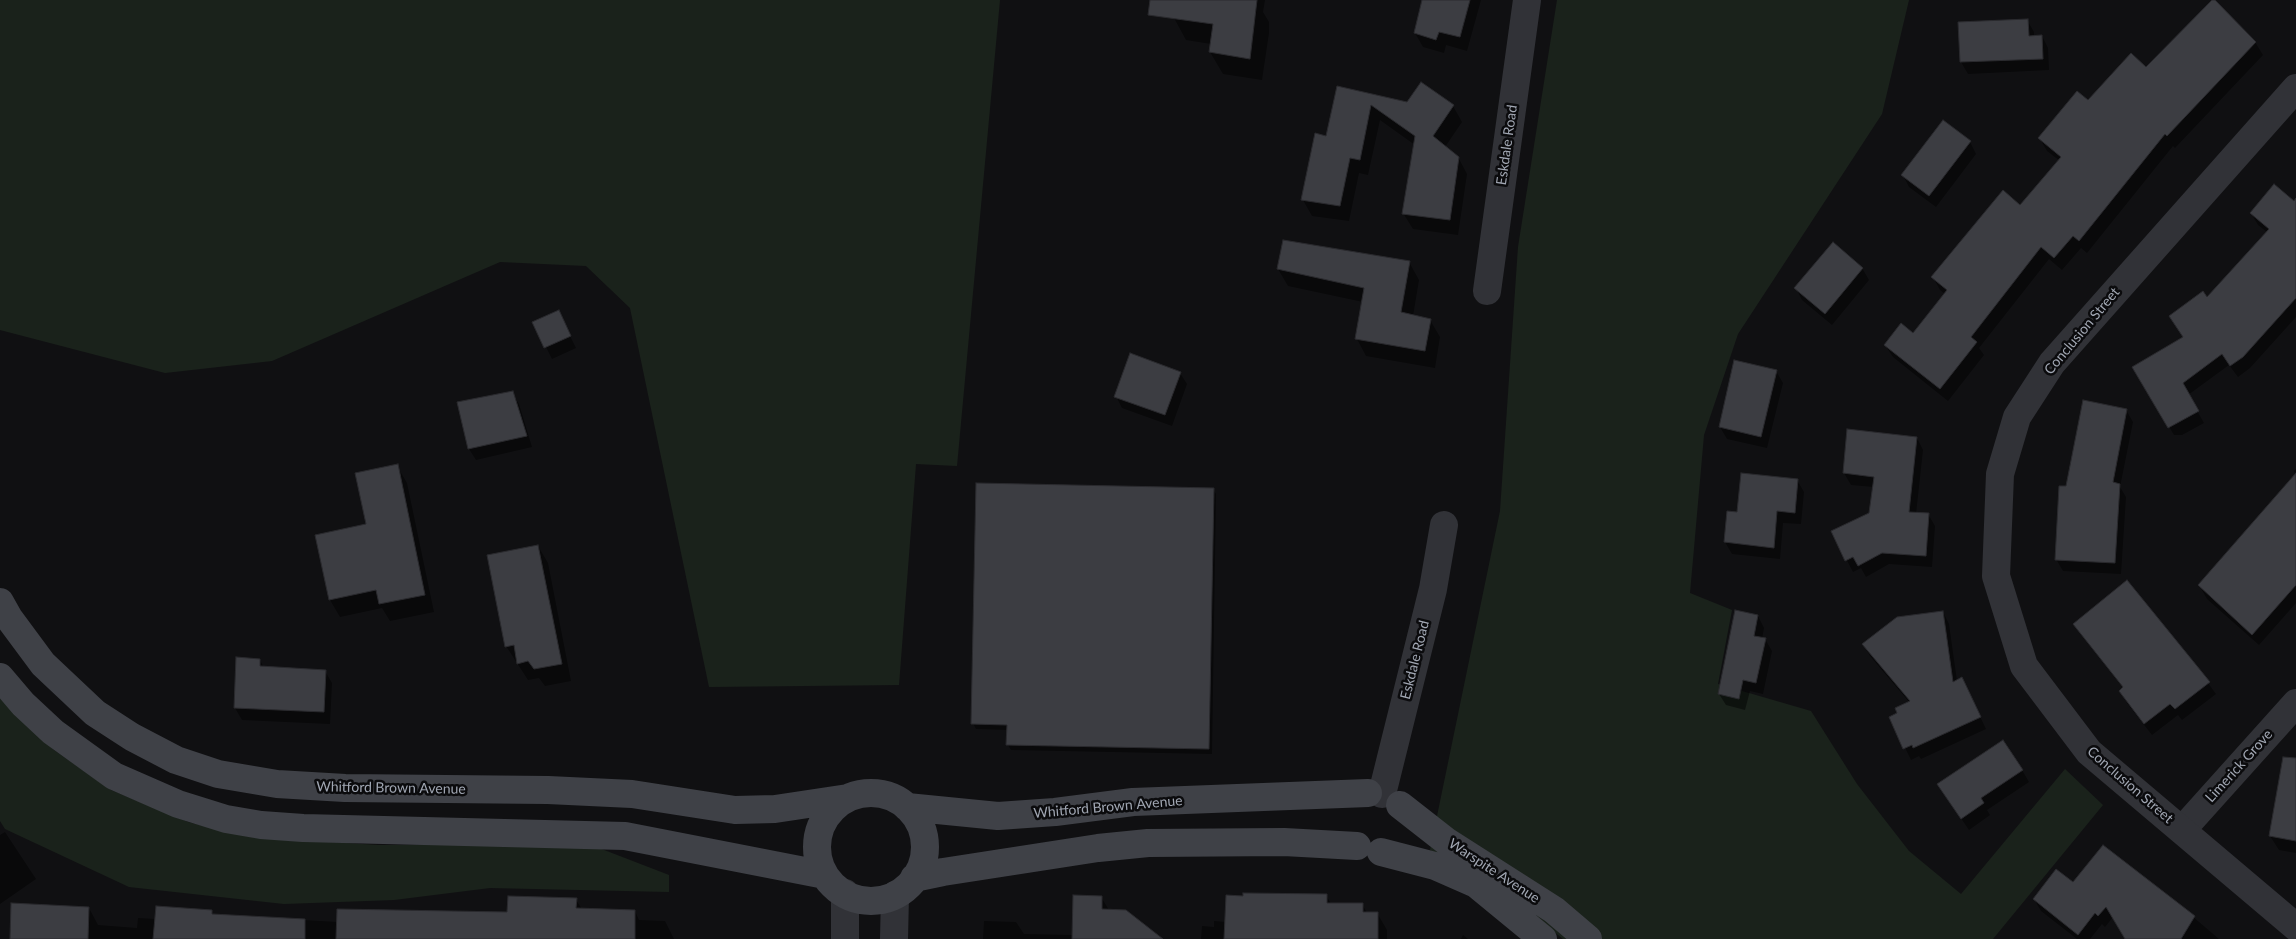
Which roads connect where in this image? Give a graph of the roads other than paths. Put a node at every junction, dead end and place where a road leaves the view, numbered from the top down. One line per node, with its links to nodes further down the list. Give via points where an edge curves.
1 (1527, 0): 3 (street, Eskdale Road)
2 (2296, 88): 11 (street, Conclusion Street, via 2052,363 2018,417 2000,474 1996,576 2024,666 2089,752)
3 (1488, 291)
4 (1444, 525): 8 (street, Eskdale Road, via 1433,589)
5 (0, 602): 9 (main road, Whitford Brown Avenue, via 43,664 95,713 176,760 218,774 277,784 345,788 632,794 735,810 775,809)
6 (0, 677): 13 (main road, via 52,732 114,776 178,804 226,818 303,828 625,836)
7 (2296, 703): 11 (street, Limerick Grove)
8 (1383, 797): 10 (main road, Whitford Brown Avenue, via 1133,802 998,816); 12 (main road, via 1353,803 1346,819 1347,831); 12 (main road, via 1405,814 1405,831 1396,845); 20 (main road, Warspite Avenue, via 1554,910)
9 (848, 798): 10 (main road, via 865,793 883,794); 13 (main road, via 833,808 819,831 817,849)
10 (907, 807): 14 (main road, via 918,820 924,837 924,854)
11 (2182, 830): 16 (street, Conclusion Street)
12 (1369, 849): 14 (main road, via 1284,842 1148,843 943,872); 19 (main road, Warspite Avenue, via 1435,866 1476,884)
13 (825, 875): 15 (main road)
14 (905, 886): 15 (main road, via 870,900); 18 (street)
15 (845, 893): 17 (street)
16 (2296, 928)
17 (844, 939)
18 (894, 939)
19 (1543, 939)
20 (1588, 939)

